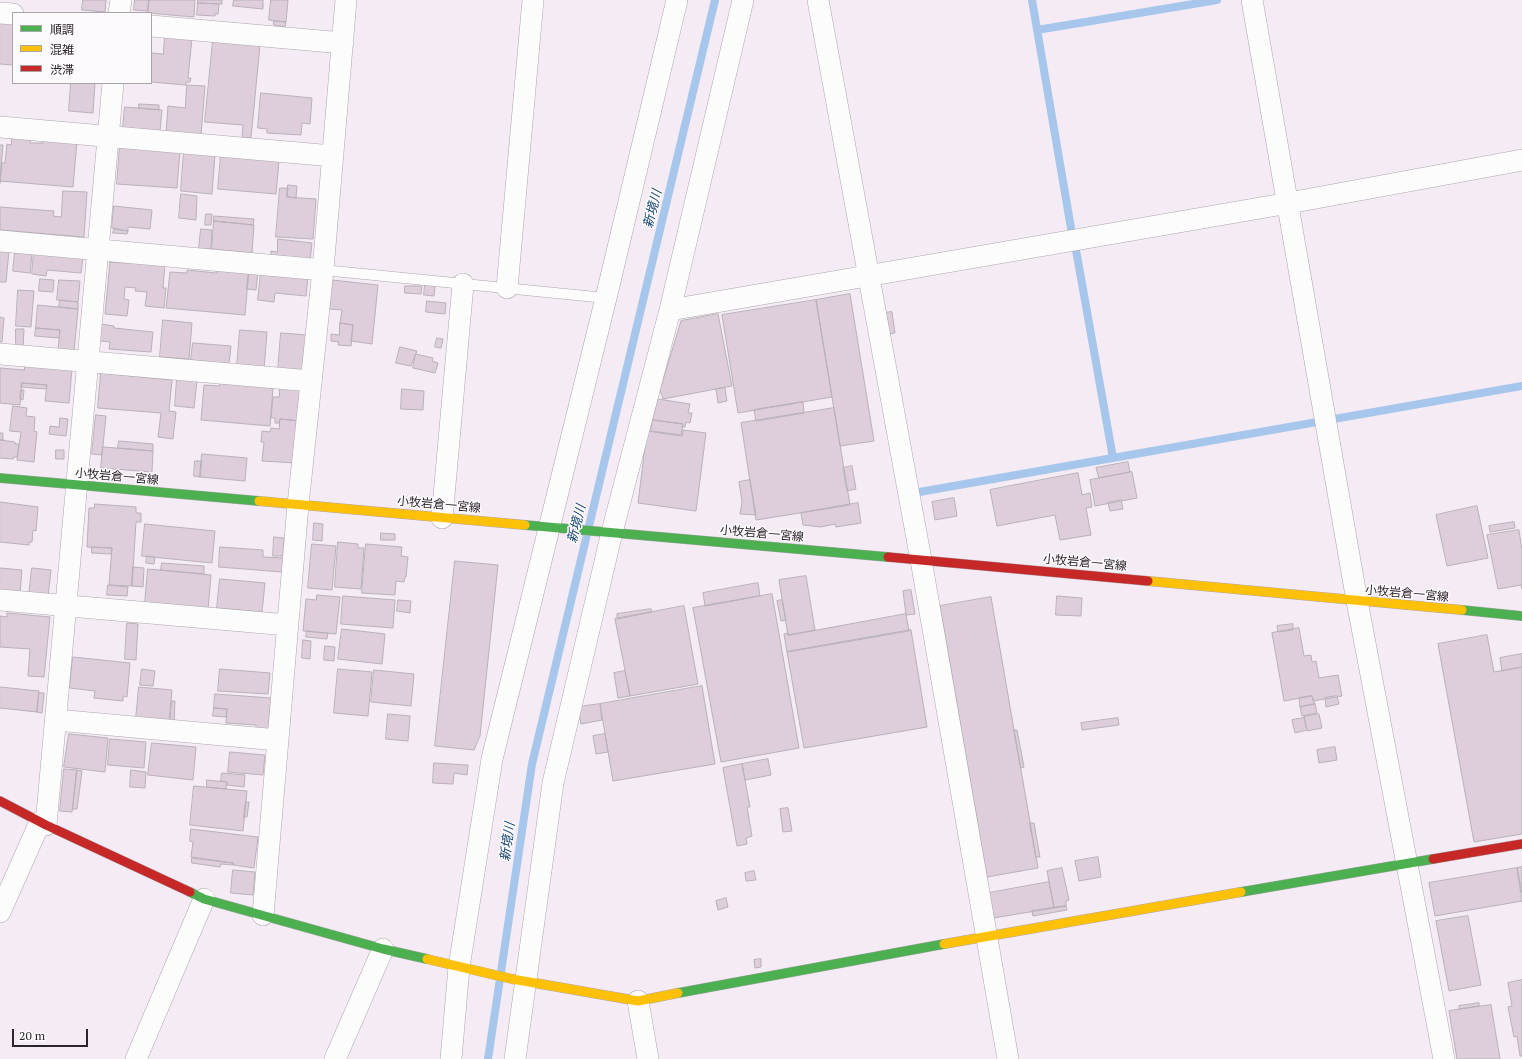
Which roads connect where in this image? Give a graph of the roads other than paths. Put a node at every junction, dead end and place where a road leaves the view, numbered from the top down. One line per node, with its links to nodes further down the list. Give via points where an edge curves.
1 (121, 0): 8 (street)
2 (346, 0): 12 (street)
3 (533, 0): 24 (street)
4 (677, 0): 25 (street)
5 (743, 0): 26 (street)
6 (818, 0): 22 (street)
7 (1252, 0): 18 (street)
8 (119, 12)
9 (0, 13): 10 (street)
10 (12, 14)
11 (152, 26): 12 (street)
12 (343, 43): 16 (street)
13 (113, 84): 15 (street)
14 (0, 127): 15 (street)
15 (108, 136): 16 (street); 20 (street)
16 (333, 156): 21 (street)
17 (1522, 160): 18 (street)
18 (1289, 203): 22 (street); 38 (street)
19 (0, 241): 20 (street)
20 (98, 249): 21 (street); 28 (street)
21 (323, 270): 23 (lane); 29 (street)
22 (868, 276): 26 (street); 36 (street)
23 (463, 284): 24 (lane); 33 (street)
24 (507, 288): 25 (lane)
25 (606, 298): 34 (street)
26 (670, 310): 35 (street)
27 (0, 354): 28 (street)
28 (88, 362): 29 (street); 31 (street)
29 (311, 382): 32 (street)
30 (0, 478): 31 (street, 小牧岩倉一宮線)
31 (77, 486): 32 (street, 小牧岩倉一宮線); 39 (street)
32 (298, 505): 33 (street, 小牧岩倉一宮線); 41 (street)
33 (442, 518): 34 (street, 小牧岩倉一宮線)
34 (553, 527): 35 (street, 小牧岩倉一宮線); 53 (street, via 492,760)
35 (609, 532): 36 (street, 小牧岩倉一宮線); 54 (street, via 553,783)
36 (921, 560): 38 (street, 小牧岩倉一宮線); 51 (street)
37 (0, 600): 39 (street)
38 (1357, 601): 40 (street, 小牧岩倉一宮線); 47 (street)
39 (66, 606): 41 (street); 42 (street)
40 (1522, 616)
41 (288, 625): 43 (street)
42 (56, 720): 43 (street); 45 (street)
43 (278, 740): 50 (street)
44 (0, 801): 45 (street)
45 (43, 824): 48 (street); 49 (street)
46 (1522, 844): 47 (street)
47 (1408, 865): 51 (street); 62 (street)
48 (204, 899): 50 (street); 56 (street)
49 (0, 912)
50 (263, 916): 52 (street)
51 (986, 936): 55 (street); 61 (street)
52 (383, 949): 53 (street); 57 (street)
53 (459, 967): 54 (street); 58 (street)
54 (519, 981): 55 (street); 59 (street)
55 (638, 1001): 60 (street)
56 (136, 1059)
57 (335, 1059)
58 (451, 1059)
59 (515, 1059)
60 (648, 1059)
61 (1008, 1059)
62 (1444, 1059)

